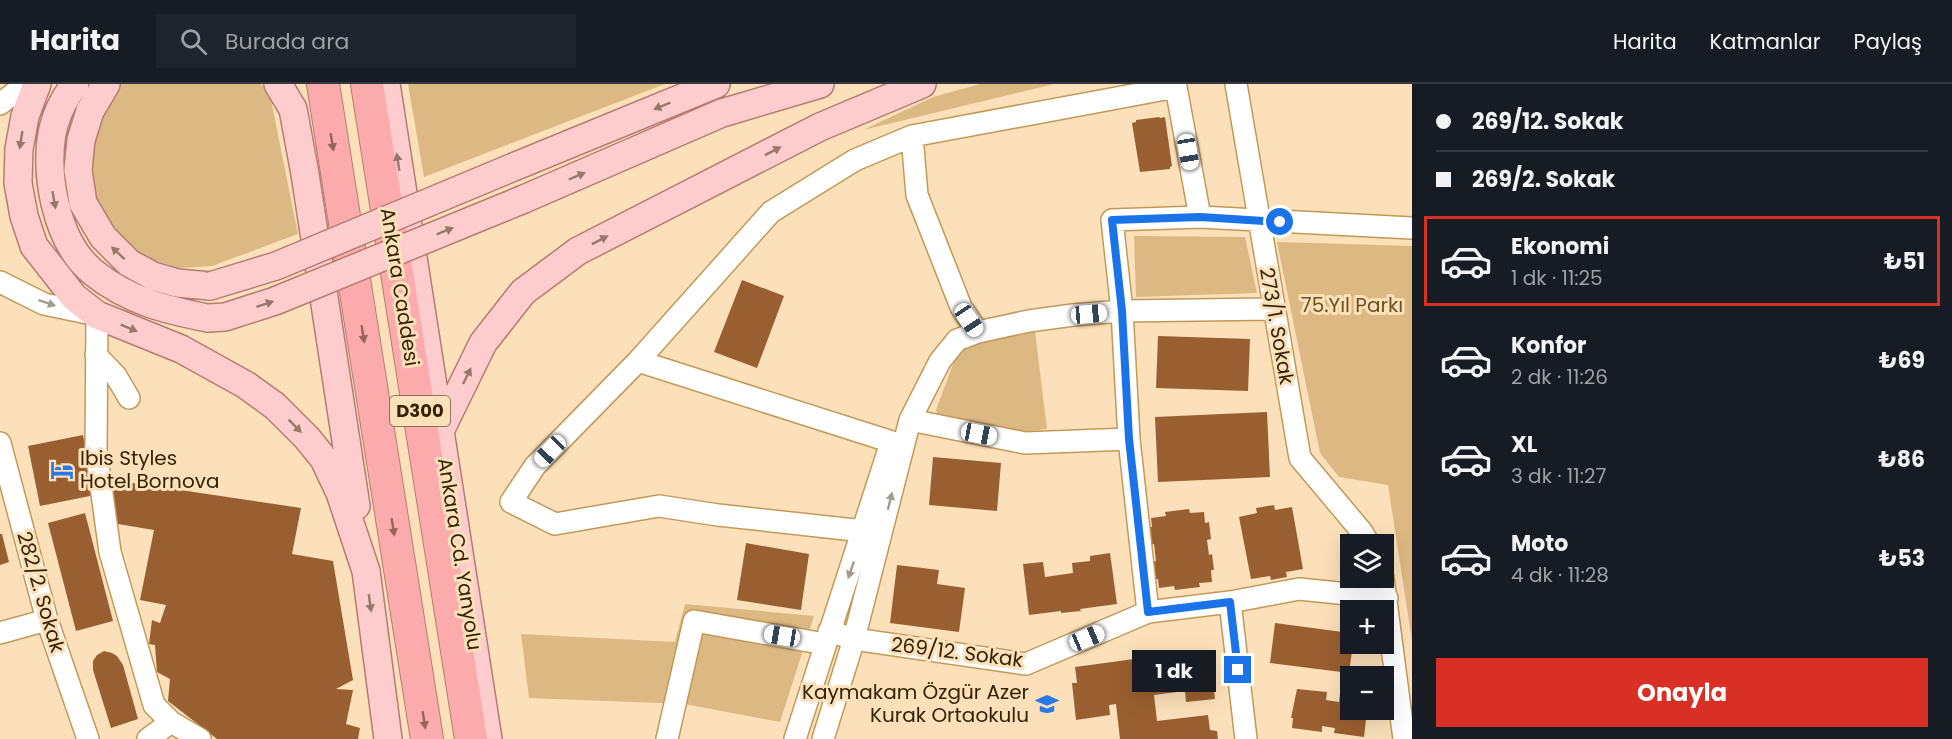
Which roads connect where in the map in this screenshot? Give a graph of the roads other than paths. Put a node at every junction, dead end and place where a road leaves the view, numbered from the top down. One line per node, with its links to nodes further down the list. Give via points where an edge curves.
1 (26, 84): 14 (street)
2 (37, 84): 22 (main road, one-way to 22, via 25,116 19,149 18,183 24,216 34,246 53,273)
3 (75, 84): 10 (main road, one-way to 10, bridge, via 54,125 50,153 56,210 70,244 92,272 120,291 158,308 208,318 225,317 275,301 722,113)
4 (106, 84): 9 (main road, one-way to 4, bridge, via 276,266 210,286 177,283 129,263 103,237 83,203 78,170 81,140 90,111)
5 (278, 84): 34 (main road, via 292,109 305,174)
6 (323, 84): 48 (highway, D300, one-way to 48)
7 (367, 84): 49 (highway, Ankara Caddesi / D300)
8 (386, 84): 28 (main road, Ankara Cd. Yanyolu, one-way to 8)
9 (716, 84)
10 (820, 84)
11 (922, 84): 28 (main road, one-way to 11, via 483,343 523,292 578,251 820,127)
12 (1236, 84): 17 (street, 273/1. Sokak)
13 (1175, 86): 15 (street); 16 (street)
14 (0, 104)
15 (912, 136): 23 (street, via 917,195 961,307); 25 (street, via 855,160 771,212)
16 (1200, 217): 17 (street); 21 (street, via 1112,220)
17 (1258, 220): 18 (street); 20 (street, 273/1. Sokak)
18 (1412, 228)
19 (0, 282): 22 (street, one-way to 22, via 44,304)
20 (1273, 309): 21 (street); 33 (street, 273/1. Sokak, via 1300,458)
21 (1122, 311): 23 (street, via 1029,321); 29 (street)
22 (97, 315): 24 (street); 34 (main road, one-way to 34, via 181,349 275,406 324,459 340,493)
23 (978, 332): 27 (street, via 957,340 940,361)
24 (96, 355): 26 (street, via 116,376); 43 (street, via 96,450 110,552 154,705)
25 (638, 361): 30 (street); 32 (street, via 535,466 511,502 555,524 659,506)
26 (129, 398)
27 (910, 420): 29 (street, via 1025,443); 30 (street); 41 (street, one-way to 27)
28 (441, 429): 50 (main road, Ankara Cd. Yanyolu)
29 (1129, 439): 37 (street)
30 (892, 442): 32 (street)
31 (0, 443): 38 (street, 282/2. Sokak)
32 (864, 531): 40 (street, one-way to 40)
33 (1363, 534)
34 (366, 572): 47 (main road, one-way to 47)
35 (1385, 588): 36 (street, 269/12. Sokak, via 1299,589); 42 (street)
36 (1230, 602): 37 (street, 269/12. Sokak); 54 (street)
37 (1148, 612): 41 (street, 269/12. Sokak, via 1026,664)
38 (47, 620): 39 (street); 44 (street, 282/2. Sokak)
39 (0, 633)
40 (827, 638): 41 (street, 269/12. Sokak); 51 (street, 269/12. Sokak, via 694,621); 52 (street)
41 (854, 639): 53 (street)
42 (1406, 705): 55 (street)
43 (171, 722): 45 (street); 46 (street)
44 (88, 739)
45 (148, 739)
46 (200, 739)
47 (388, 739)
48 (427, 739)
49 (471, 739)
50 (488, 739)
51 (667, 739)
52 (795, 739)
53 (823, 739)
54 (1246, 739)
55 (1404, 739)

